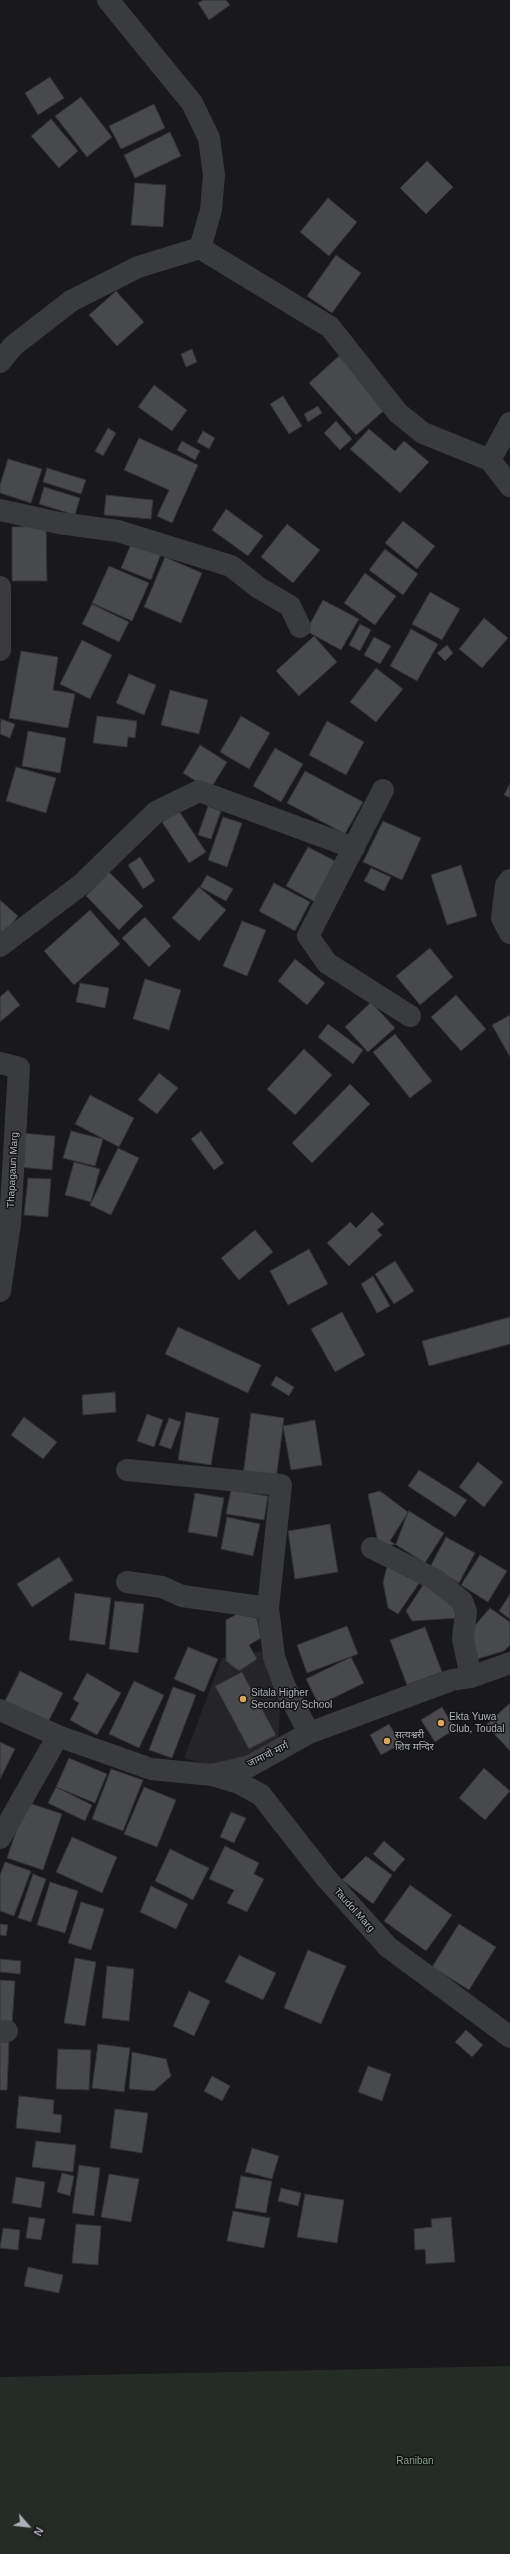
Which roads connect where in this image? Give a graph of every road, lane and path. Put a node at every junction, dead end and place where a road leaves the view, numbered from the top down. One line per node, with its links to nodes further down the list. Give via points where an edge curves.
1 (108, 0): 2 (street, via 192,103 209,138 214,175 211,210)
2 (200, 248): 3 (street, via 138,267 72,301); 5 (street, via 330,327 398,413 423,433)
3 (4, 349)
4 (510, 423): 5 (street)
5 (490, 460): 6 (street)
6 (510, 486)
7 (0, 510): 9 (street, via 59,523 118,531 231,566 258,588 290,606)
8 (0, 587): 10 (street)
9 (300, 627)
10 (0, 650)
11 (383, 790): 12 (street)
12 (354, 848): 15 (street, via 199,791 156,812 82,884); 16 (street, via 308,936 327,963)
13 (510, 880): 14 (street, via 506,885 502,918)
14 (510, 933)
15 (0, 946)
16 (410, 1016)
17 (0, 1063): 18 (street, Thapagaun Marg, via 20,1068 10,1224)
18 (0, 1291)
19 (127, 1470): 22 (street, via 281,1485)
20 (372, 1548): 24 (street, via 436,1580 462,1601 466,1612 463,1639)
21 (127, 1582): 22 (street, via 162,1587 182,1596)
22 (268, 1608): 26 (street, via 274,1657 285,1687)
23 (510, 1663): 24 (street, जामाचो मार्ग)
24 (471, 1677): 26 (street, जामाचो मार्ग, via 452,1680)
25 (0, 1710): 27 (street, जामाचो मार्ग)
26 (309, 1733): 28 (street, जामाचो मार्ग, via 250,1766)
27 (58, 1736): 28 (street, जामाचो मार्ग, via 151,1769); 29 (street)
28 (212, 1775): 30 (street, Taudol Marg, via 261,1795 326,1878 388,1947)
29 (0, 1838)
30 (510, 2037)

